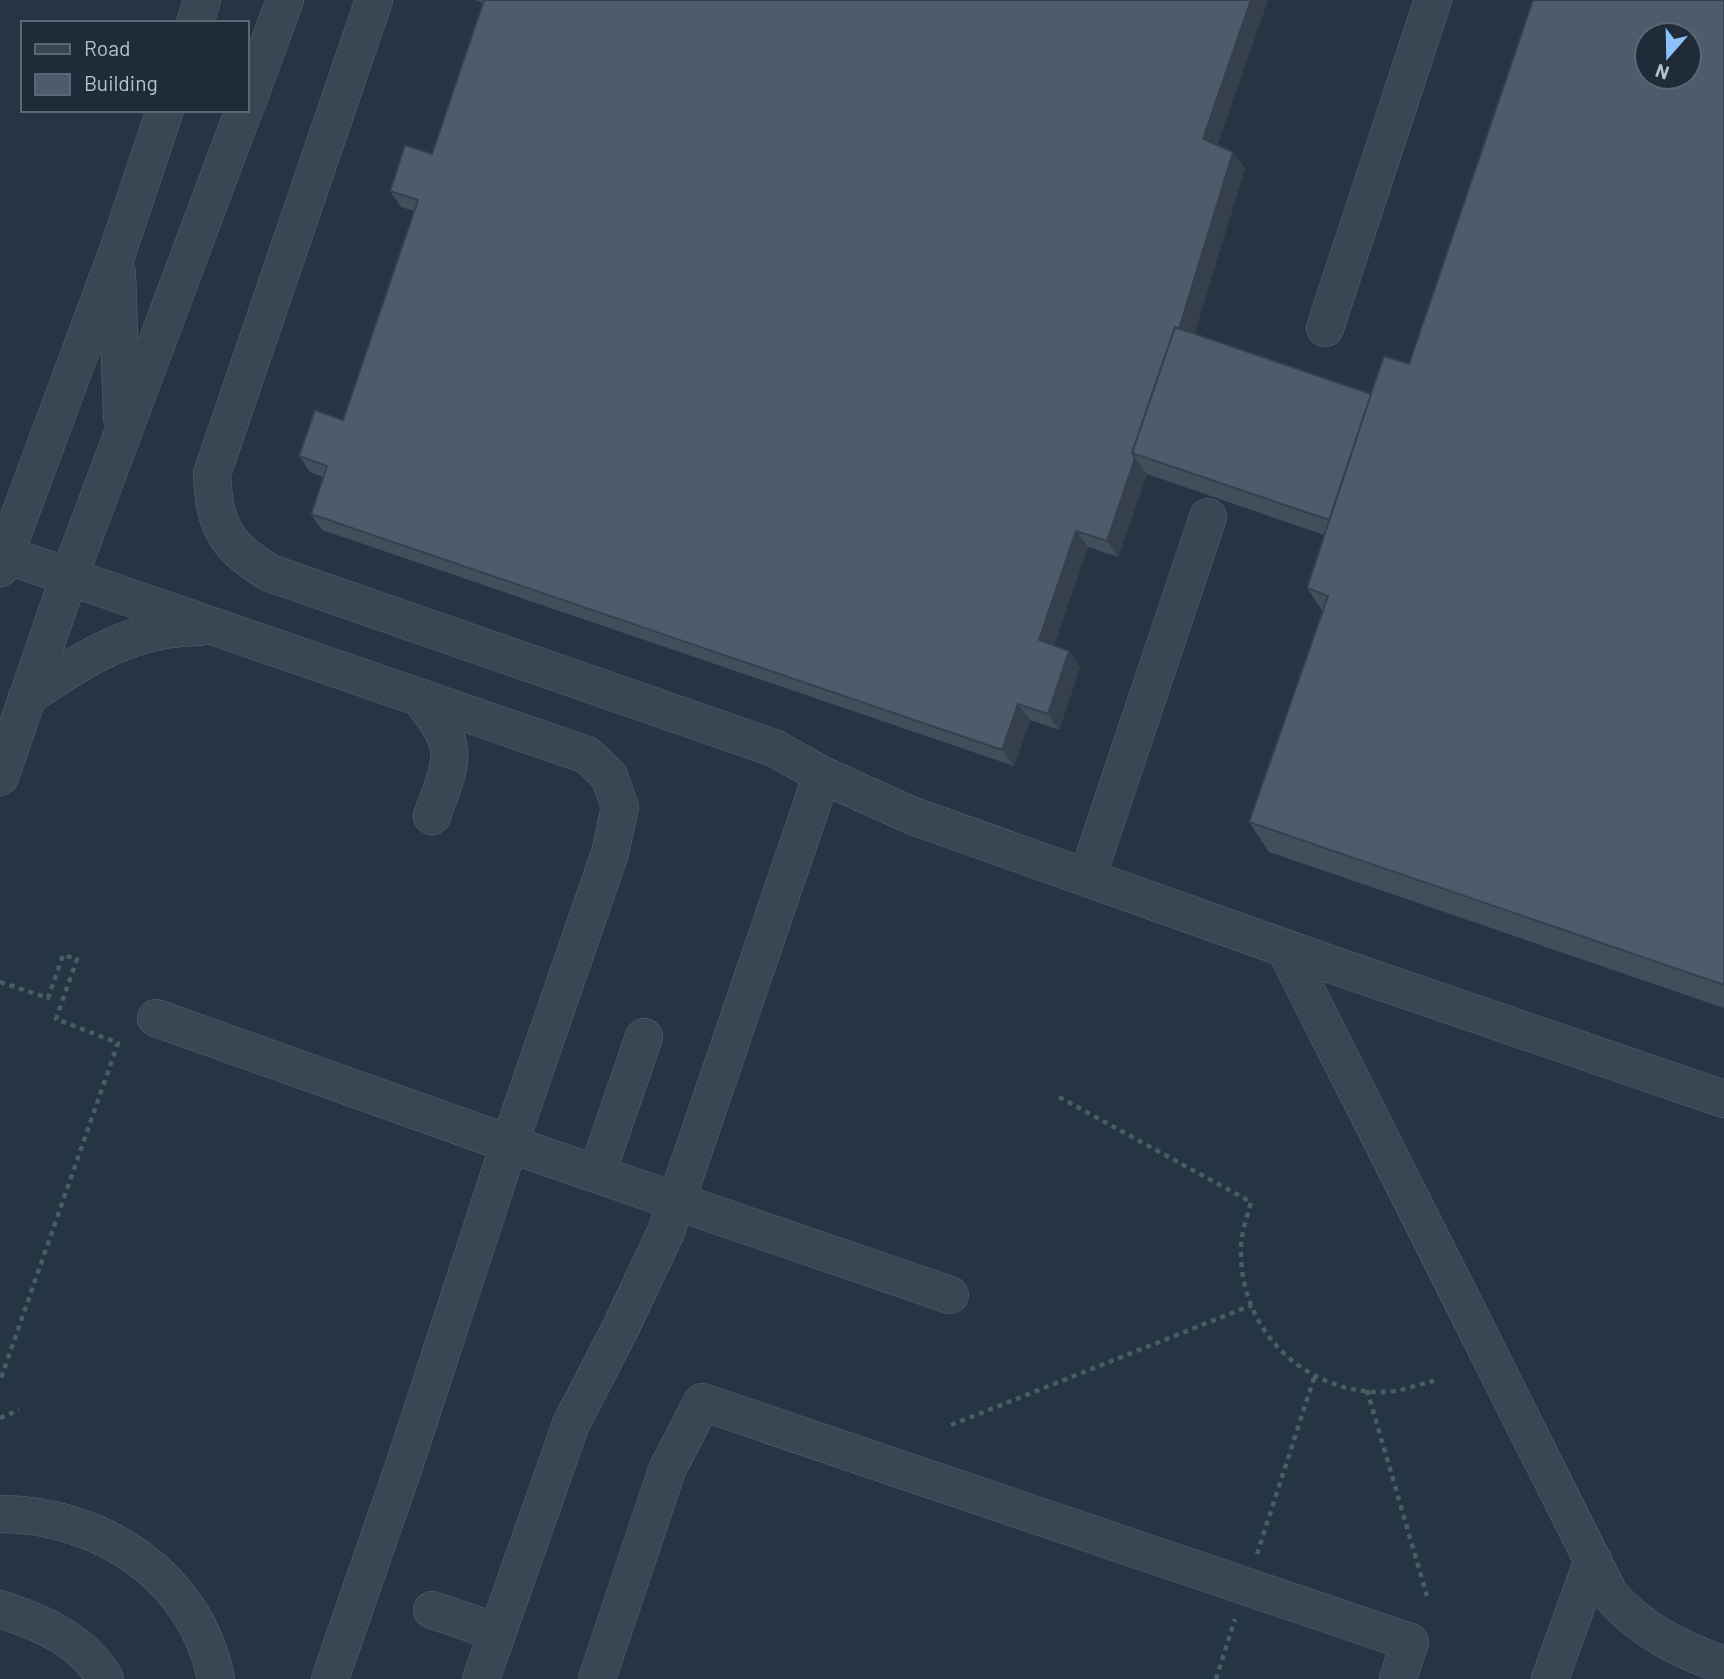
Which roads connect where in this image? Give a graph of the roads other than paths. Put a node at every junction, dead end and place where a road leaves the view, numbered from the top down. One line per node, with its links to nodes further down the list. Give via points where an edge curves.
1 (202, 0): 5 (street)
2 (285, 0): 6 (street)
3 (374, 0): 18 (street, via 212,474 213,505 224,533 243,557 270,573 774,748)
4 (1433, 0): 10 (street)
5 (196, 21)
6 (248, 100)
7 (164, 112): 9 (street)
8 (243, 112): 11 (street)
9 (116, 256): 11 (street); 13 (street)
10 (1325, 328)
11 (122, 436): 14 (street)
12 (1208, 517): 21 (street)
13 (1, 558): 14 (street)
14 (69, 577): 15 (street); 16 (street)
15 (214, 628): 16 (street, via 179,627 118,642); 17 (street)
16 (27, 697): 19 (street)
17 (420, 699): 20 (street, via 436,717 450,754); 26 (street, via 587,755 609,776 620,807 603,875)
18 (822, 775): 21 (street, via 913,817); 28 (street)
19 (0, 777)
20 (432, 816)
21 (1087, 878): 22 (street)
22 (1285, 948): 25 (street); 31 (street)
23 (156, 1018): 26 (street)
24 (644, 1037): 27 (street)
25 (1724, 1099)
26 (510, 1142): 27 (street); 38 (street)
27 (597, 1173): 28 (street)
28 (676, 1200): 29 (street); 34 (street, via 620,1329 571,1424)
29 (950, 1295)
30 (0, 1514): 37 (street, via 62,1520 118,1544 144,1562 189,1612)
31 (1593, 1560): 35 (street, via 1610,1595 1628,1615 1661,1639); 42 (street)
32 (0, 1609): 36 (street, via 67,1639)
33 (432, 1609): 34 (street)
34 (497, 1632): 39 (street)
35 (1724, 1665)
36 (105, 1679)
37 (216, 1679)
38 (330, 1679)
39 (481, 1679)
40 (597, 1679): 41 (street, via 667,1470 702,1402 1410,1642)
41 (1398, 1679)
42 (1550, 1679)

